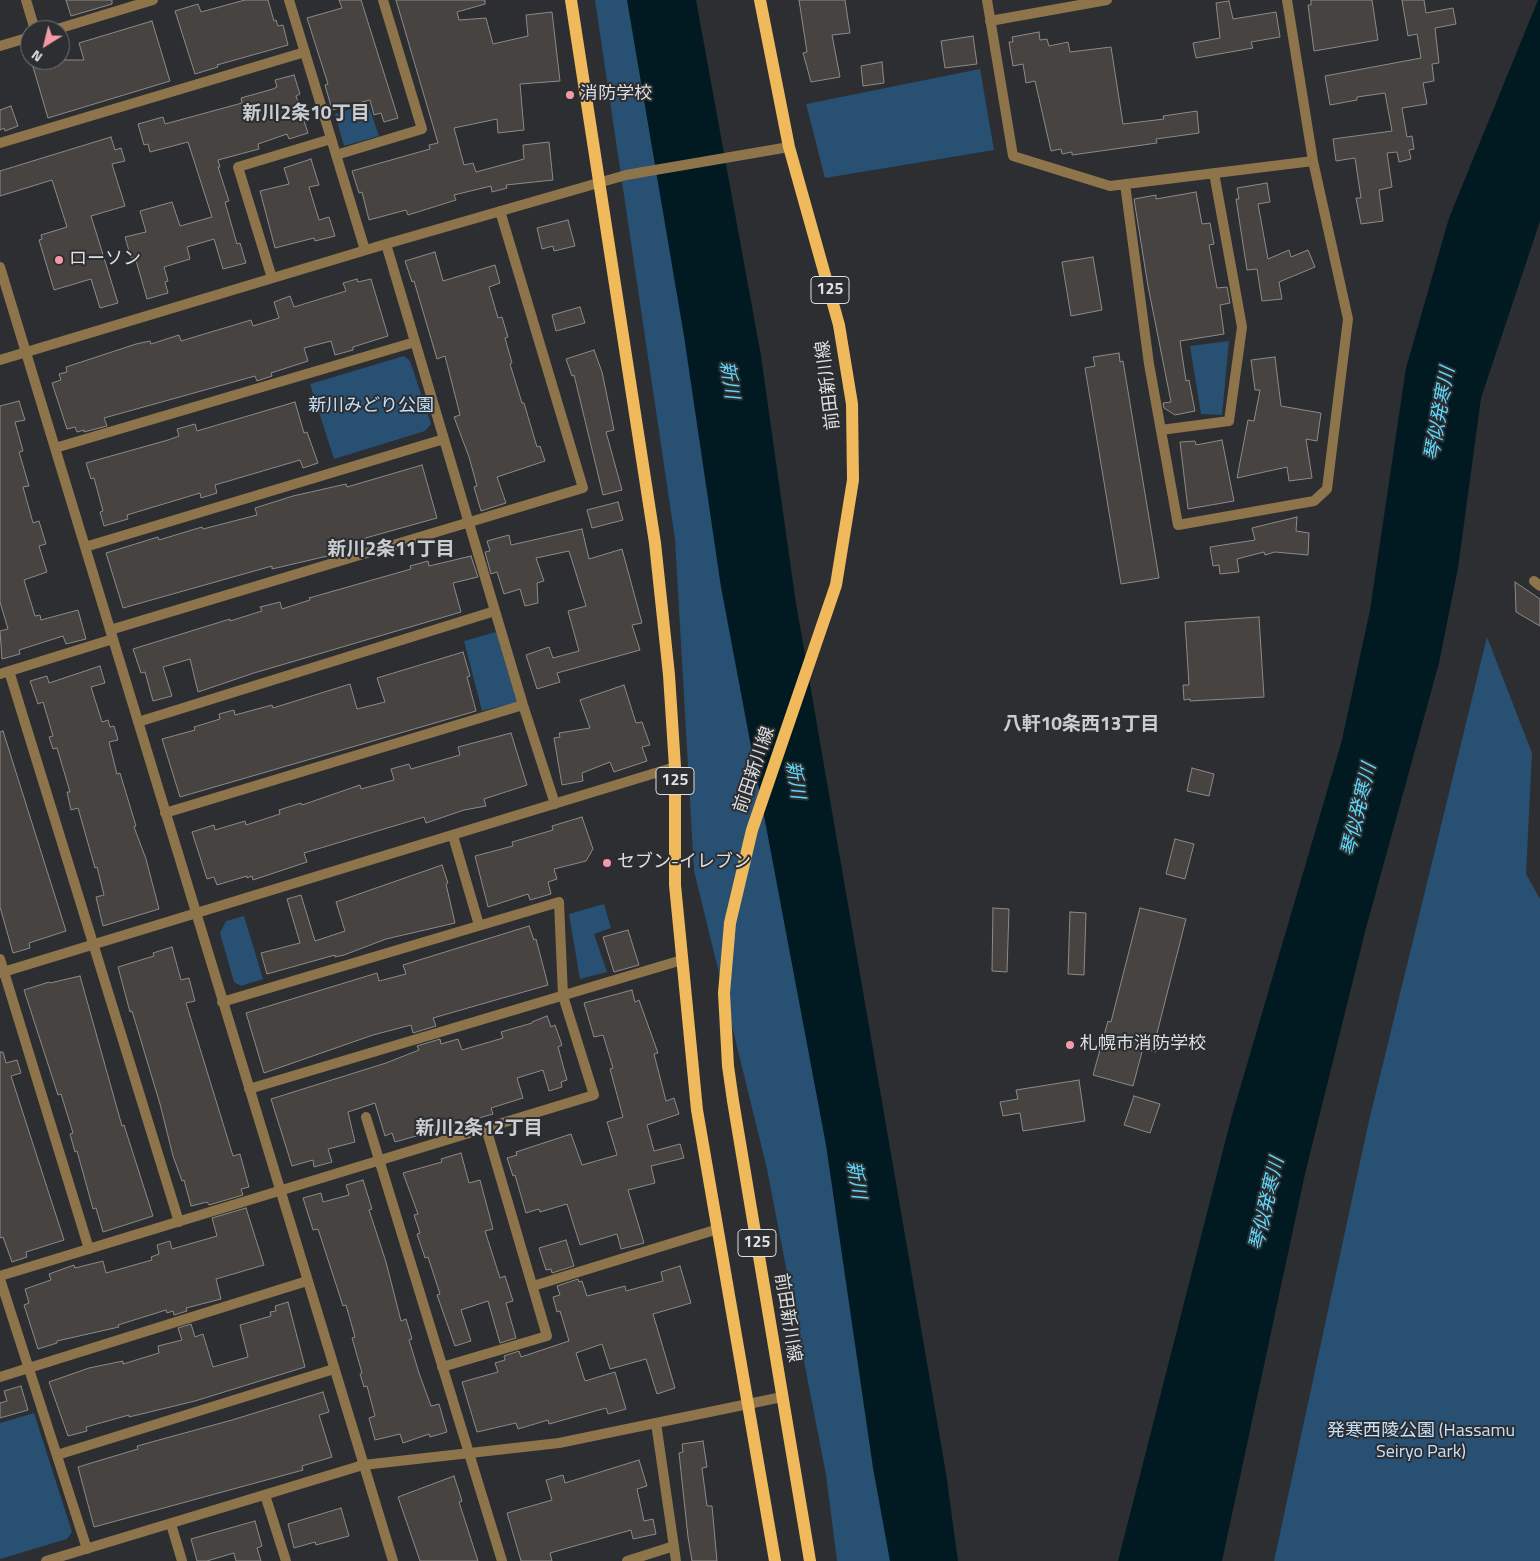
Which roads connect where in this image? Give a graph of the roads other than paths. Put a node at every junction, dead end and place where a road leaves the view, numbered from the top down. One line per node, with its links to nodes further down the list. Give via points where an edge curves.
1 (26, 0): 10 (street)
2 (153, 0): 12 (street)
3 (289, 0): 15 (street)
4 (383, 0): 19 (street, via 422,129)
5 (571, 0): 22 (main road, 125)
6 (760, 0): 18 (main road, 前田新川線 / 125)
7 (987, 0): 11 (street)
8 (1107, 0): 11 (street)
9 (1287, 0): 20 (street)
10 (32, 20)
11 (990, 21): 23 (street, via 1013,156 1110,186)
12 (70, 25)
13 (20, 40): 14 (street)
14 (0, 46)
15 (305, 52): 16 (street); 17 (street)
16 (331, 139): 19 (street); 28 (street, via 238,167)
17 (0, 143)
18 (789, 147): 22 (street, via 626,174); 69 (main road, 前田新川線 / 125, via 839,325 852,404 853,480 836,585 752,830 730,923 724,993 728,1066)
19 (336, 156): 26 (street)
20 (1313, 161): 21 (street); 32 (street, via 1348,319 1327,488 1314,501 1178,524)
21 (1214, 173): 23 (street); 32 (street, via 1242,327 1229,422)
22 (600, 183): 24 (street); 42 (main road, 125, via 656,543)
23 (1124, 184): 32 (street)
24 (500, 211): 25 (street); 35 (street, via 583,488)
25 (386, 244): 26 (street); 29 (street)
26 (364, 250): 28 (street)
27 (0, 267): 30 (street)
28 (272, 278): 30 (street)
29 (415, 342): 33 (street); 34 (street)
30 (26, 352): 31 (street); 34 (street)
31 (0, 360)
32 (1161, 430)
33 (444, 439): 35 (street); 36 (street)
34 (55, 448): 36 (street)
35 (469, 524): 37 (street); 38 (street)
36 (85, 547): 38 (street)
37 (495, 612): 40 (street); 41 (street)
38 (111, 634): 39 (street); 41 (street)
39 (5, 672): 48 (street)
40 (523, 705): 43 (street); 44 (street)
41 (138, 722): 44 (street)
42 (675, 767): 43 (street); 50 (main road, 125, via 675,885)
43 (555, 804): 45 (street)
44 (165, 813): 46 (street)
45 (453, 836): 46 (street); 47 (street)
46 (196, 914): 48 (street); 53 (street)
47 (479, 925): 52 (street, via 558,902); 53 (street)
48 (95, 945): 51 (street); 59 (street)
49 (0, 959): 51 (street)
50 (682, 960): 52 (street); 60 (main road, 125, via 698,1110)
51 (2, 973): 61 (street)
52 (563, 996): 54 (street); 56 (street, via 594,1095)
53 (222, 1002): 54 (street)
54 (249, 1089): 58 (street)
55 (366, 1116): 57 (street)
56 (486, 1128): 57 (street); 64 (street)
57 (379, 1161): 58 (street); 65 (street)
58 (279, 1190): 59 (street); 63 (street)
59 (179, 1222): 61 (street)
60 (718, 1229): 64 (street); 70 (main road, 125)
61 (89, 1249): 62 (street)
62 (0, 1277): 66 (street)
63 (308, 1282): 66 (street); 67 (street)
64 (533, 1286): 65 (street, via 547,1336)
65 (442, 1367): 72 (street)
66 (29, 1369): 68 (street); 73 (street)
67 (334, 1369): 73 (street); 74 (street)
68 (0, 1377)
69 (782, 1397): 70 (street); 87 (main road, 前田新川線 / 125)
70 (749, 1404): 71 (street); 86 (main road, 125)
71 (656, 1423): 72 (street, via 559,1444); 77 (street)
72 (469, 1454): 74 (street); 83 (street)
73 (57, 1455): 78 (street)
74 (363, 1466): 75 (street); 82 (street)
75 (265, 1495): 76 (street); 81 (street)
76 (170, 1524): 78 (street); 80 (street)
77 (674, 1546): 84 (street); 85 (street)
78 (82, 1554): 79 (street)
79 (46, 1561)
80 (182, 1561)
81 (286, 1561)
82 (392, 1561)
83 (502, 1561)
84 (627, 1561)
85 (676, 1561)
86 (775, 1561)
87 (810, 1561)

